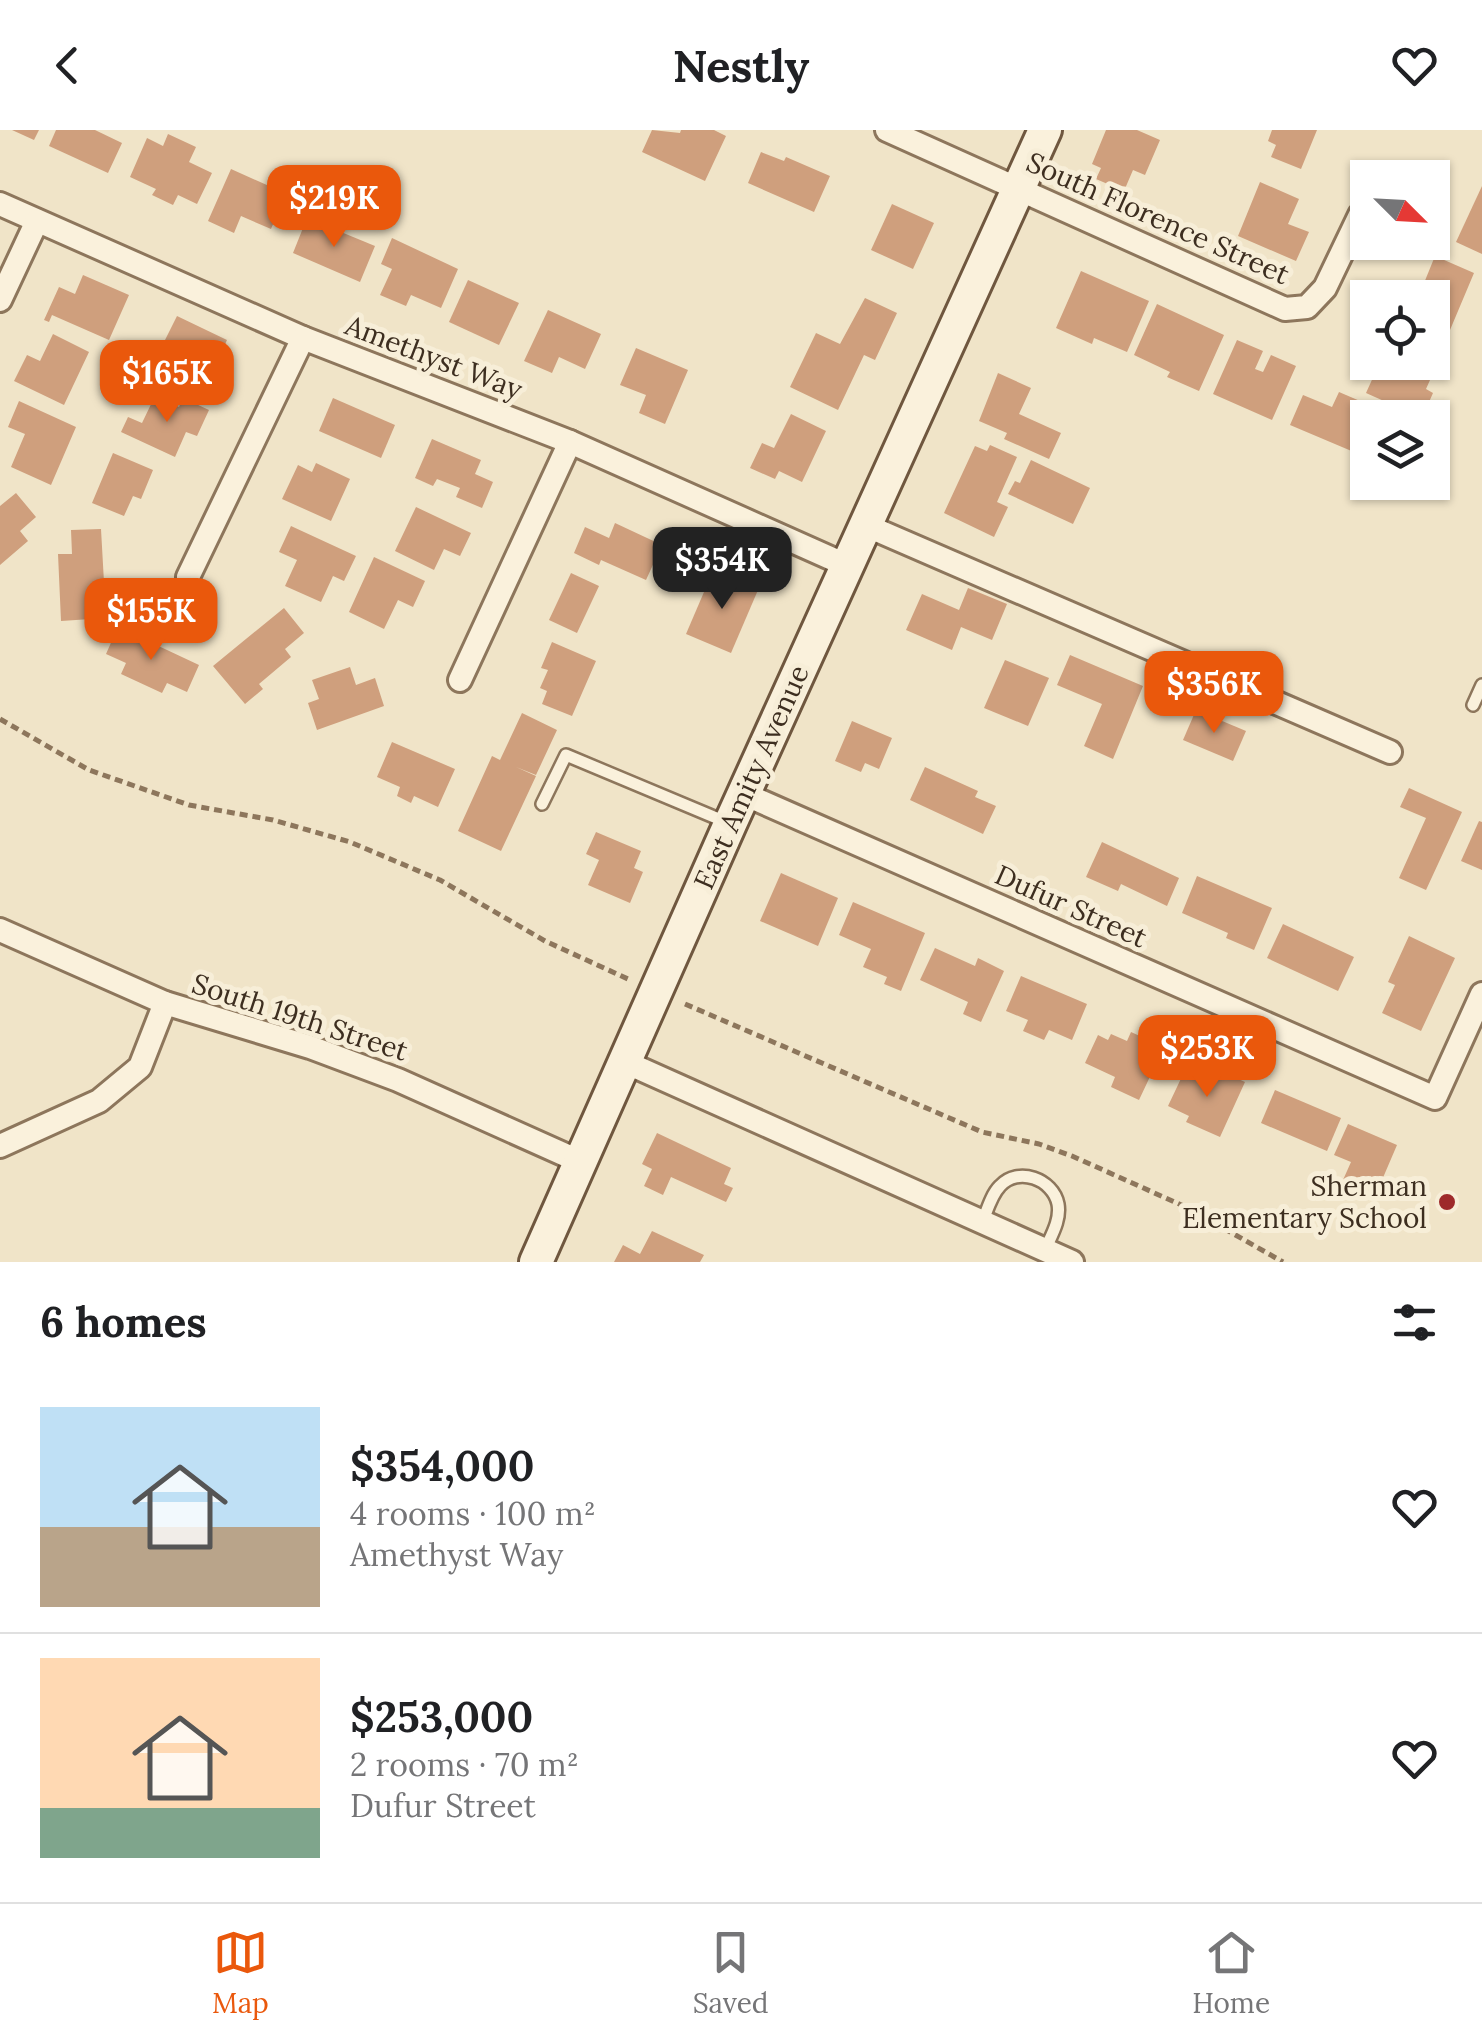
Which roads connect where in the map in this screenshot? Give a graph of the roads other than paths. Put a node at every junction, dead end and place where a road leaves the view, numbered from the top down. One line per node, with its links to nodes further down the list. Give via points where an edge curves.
1 (887, 130): 3 (street, South Florence Street)
2 (1045, 130): 3 (main road, East Amity Avenue)
3 (1018, 188): 6 (street, South Florence Street, via 1285,309 1307,307 1324,288); 10 (main road, East Amity Avenue)
4 (0, 204): 5 (street, Amethyst Way)
5 (37, 222): 7 (street); 8 (street, Amethyst Way)
6 (1350, 235)
7 (0, 300)
8 (303, 338): 9 (street, Amethyst Way); 12 (street)
9 (570, 442): 11 (street, Amethyst Way); 13 (street)
10 (865, 524): 11 (main road, East Amity Avenue); 16 (street)
11 (846, 565): 18 (main road, East Amity Avenue)
12 (188, 576)
13 (460, 680)
14 (1482, 685): 15 (lane)
15 (1472, 705)
16 (1390, 752)
17 (542, 804): 18 (lane, via 566,755)
18 (737, 809): 20 (street, Dufur Street, via 1436,1098); 22 (main road, East Amity Avenue)
19 (0, 930): 21 (street, South 19th Street)
20 (1482, 994)
21 (165, 1004): 23 (street, via 140,1067 99,1102); 24 (street, South 19th Street, via 380,1073)
22 (625, 1062): 24 (main road, East Amity Avenue); 25 (street)
23 (0, 1146)
24 (580, 1162): 27 (main road, East Amity Avenue)
25 (982, 1223): 26 (street); 26 (lane, via 1006,1181 1038,1179 1058,1204)
26 (1045, 1250): 28 (street)
27 (536, 1262)
28 (1072, 1262)

